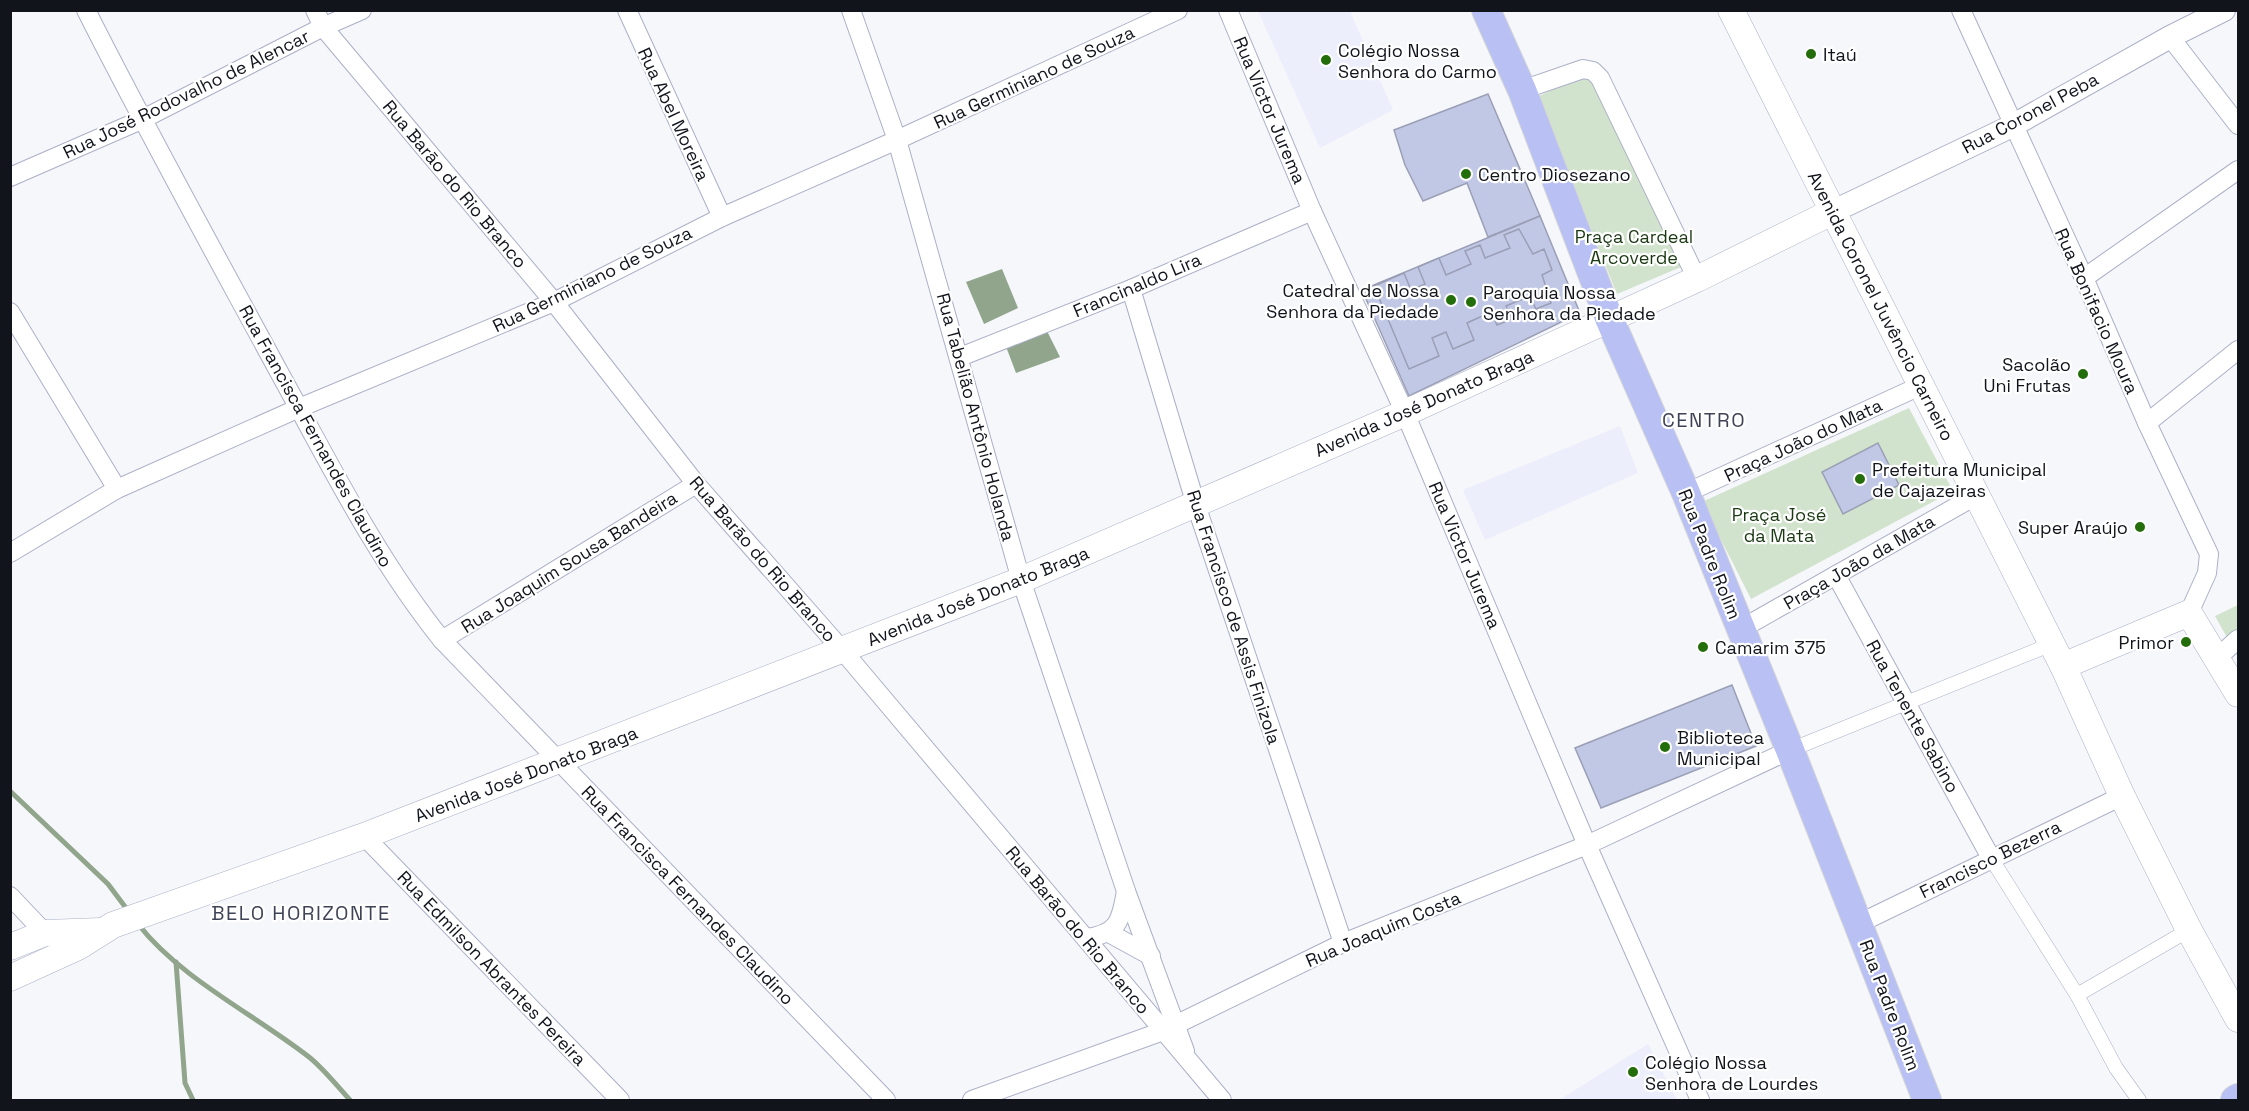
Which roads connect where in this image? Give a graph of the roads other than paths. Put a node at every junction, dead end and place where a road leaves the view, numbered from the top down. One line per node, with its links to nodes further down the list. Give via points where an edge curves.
1 (86, 10): 15 (street, Rua Francisca Fernandes Claudino)
2 (315, 10): 12 (street, Rua Barāo do Rio Branco)
3 (362, 10): 12 (street, Rua José Rodovalho de Alencar)
4 (627, 10): 23 (street, Rua Abel Moreira)
5 (851, 10): 18 (street, Rua Tabelião Antônio Holanda)
6 (1178, 10): 18 (street, Rua Germiniano de Souza)
7 (1228, 10): 21 (street, Rua Victor Jurema)
8 (1486, 10): 14 (main road, Rua Padre Rolim)
9 (1731, 10): 22 (main road, Avenida Coronel Juvêncio Carneiro)
10 (1961, 10): 17 (street, Rua Bonifacio Moura)
11 (2224, 10): 13 (street, Rua Coronel Peba)
12 (323, 27): 15 (street, Rua José Rodovalho de Alencar); 27 (street, Rua Barāo do Rio Branco)
13 (2170, 37): 16 (street); 17 (street, Rua Coronel Peba)
14 (1522, 90): 25 (street, via 1583,69 1600,78); 29 (main road, Rua Padre Rolim)
15 (141, 120): 20 (street, Rua José Rodovalho de Alencar); 33 (street, Rua Francisca Fernandes Claudino)
16 (2238, 125)
17 (2012, 126): 22 (street, Rua Coronel Peba); 24 (street, Rua Bonifacio Moura)
18 (897, 140): 23 (street, Rua Germiniano de Souza); 31 (street, Rua Tabelião Antônio Holanda)
19 (2238, 170): 24 (street)
20 (10, 177)
21 (1312, 211): 26 (street, Francinaldo Lira); 34 (street, Rua Victor Jurema)
22 (1834, 211): 25 (main road, Avenida José Donato Braga); 32 (main road, Avenida Coronel Juvêncio Carneiro)
23 (722, 217): 27 (street, Rua Germiniano de Souza)
24 (2084, 278): 35 (street, Rua Bonifacio Moura)
25 (1697, 279): 29 (main road, Avenida José Donato Braga)
26 (1131, 289): 31 (street, Francinaldo Lira); 40 (street, Rua Francisco de Assis Finizola)
27 (554, 302): 33 (street, Rua Germiniano de Souza); 36 (street, Rua Barāo do Rio Branco)
28 (10, 312): 37 (street)
29 (1609, 318): 34 (main road, Avenida José Donato Braga); 38 (main road, Rua Padre Rolim)
30 (2238, 350): 35 (street)
31 (960, 357): 43 (street, Rua Tabelião Antônio Holanda)
32 (1920, 386): 38 (street, Praça João do Mata); 39 (main road, Avenida Coronel Juvêncio Carneiro)
33 (299, 408): 37 (street, Rua Germiniano de Souza); 47 (street, Rua Francisca Fernandes Claudino, via 349,502 411,602)
34 (1405, 413): 40 (main road, Avenida José Donato Braga); 57 (street, Rua Victor Jurema)
35 (2146, 423): 44 (street, Rua Bonifacio Moura, via 2209,554 2207,573)
36 (696, 484): 47 (street, Rua Joaquim Sousa Bandeira); 48 (street, Rua Barāo do Rio Branco)
37 (117, 489): 41 (street, Rua Germiniano de Souza)
38 (1686, 493): 45 (main road, Rua Padre Rolim)
39 (1977, 495): 42 (street, Praça João da Mata); 49 (main road, Avenida Coronel Juvêncio Carneiro)
40 (1196, 505): 43 (main road, Avenida José Donato Braga); 67 (street, Rua Francisco de Assis Finizola)
41 (10, 553)
42 (1836, 575): 45 (street, Praça João da Mata); 52 (street, Rua Tenente Sabino)
43 (1021, 580): 48 (main road, Avenida José Donato Braga); 59 (street, Rua Tabelião Antônio Holanda)
44 (2189, 613): 49 (main road); 50 (main road)
45 (1741, 629): 53 (main road, Rua Padre Rolim)
46 (2238, 639): 50 (street)
47 (442, 640): 54 (street, Rua Francisca Fernandes Claudino)
48 (843, 651): 54 (main road, Avenida José Donato Braga); 66 (street, Rua Barāo do Rio Branco)
49 (2057, 655): 52 (street); 55 (main road, Avenida Coronel Juvêncio Carneiro)
50 (2216, 659): 51 (main road)
51 (2238, 694)
52 (1906, 703): 53 (street); 58 (street, Rua Tenente Sabino)
53 (1790, 750): 57 (street, Rua Joaquim Costa); 61 (main road, Rua Padre Rolim)
54 (559, 761): 56 (main road, Avenida José Donato Braga); 75 (street, Rua Francisca Fernandes Claudino)
55 (2122, 796): 58 (street, Francisco Bezerra); 63 (main road, Avenida Coronel Juvêncio Carneiro)
56 (364, 836): 62 (main road, Avenida José Donato Braga); 74 (street, Rua Edmilson Abrantes Pereira)
57 (1587, 845): 67 (street, Rua Joaquim Costa); 78 (street, Rua Victor Jurema)
58 (1991, 858): 61 (street, Francisco Bezerra); 71 (street)
59 (1126, 891): 65 (street, via 1122,913); 69 (street, Rua Tabelião Antônio Holanda)
60 (10, 897): 64 (street)
61 (1858, 924): 79 (main road, Rua Padre Rolim)
62 (107, 928): 64 (main road, Avenida José Donato Braga); 70 (main road, Avenida José Donato Braga, via 78,947)
63 (2189, 930): 71 (street); 72 (main road, Avenida Coronel Juvêncio Carneiro)
64 (45, 933): 68 (main road, Avenida José Donato Braga)
65 (1109, 933): 66 (street); 69 (street)
66 (1086, 938): 73 (street, Rua Barāo do Rio Branco)
67 (1343, 944): 73 (street, Rua Joaquim Costa)
68 (10, 947)
69 (1151, 956): 73 (street, Rua Tabelião Antônio Holanda)
70 (10, 978)
71 (2077, 994): 80 (street, via 2116,1068)
72 (2238, 1019)
73 (1170, 1028): 76 (street, Rua Joaquim Costa); 77 (street, Rua Barāo do Rio Branco, via 1188,1060)
74 (620, 1101)
75 (886, 1101)
76 (972, 1101)
77 (1222, 1101)
78 (1700, 1101)
79 (1927, 1101)
80 (2139, 1101)

